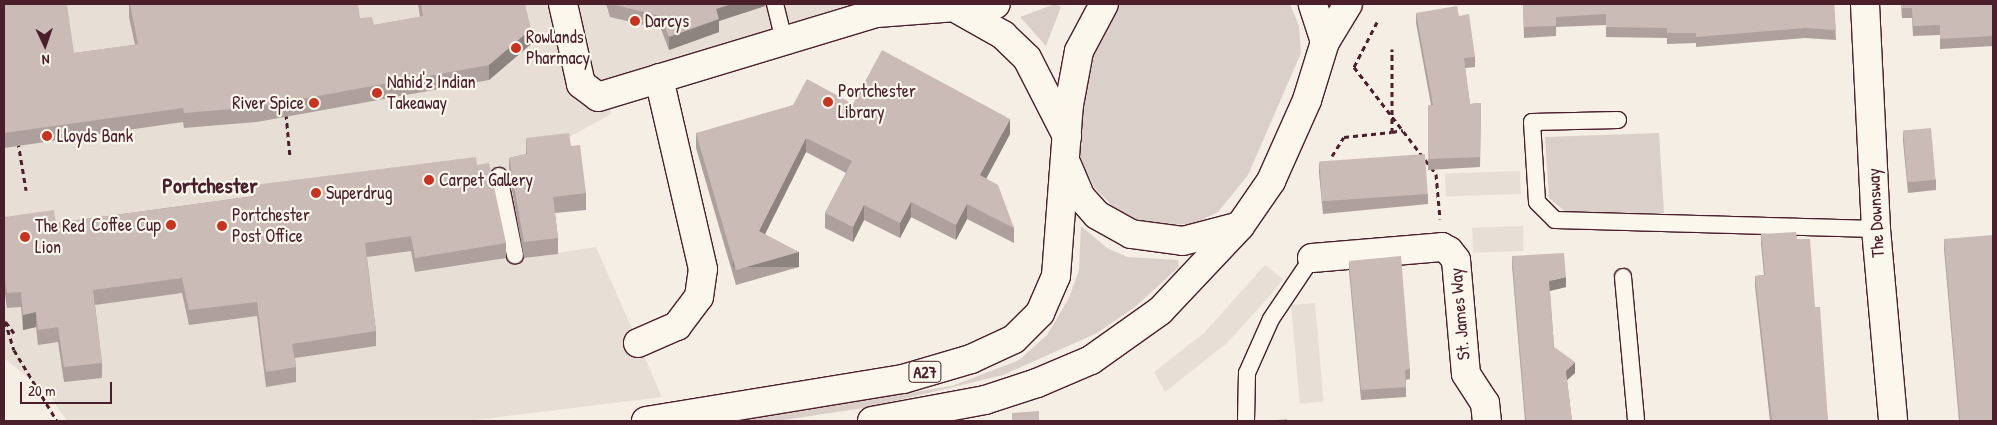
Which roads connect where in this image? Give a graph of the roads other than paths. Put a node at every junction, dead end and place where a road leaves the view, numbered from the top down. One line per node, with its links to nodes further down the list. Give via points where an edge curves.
1 (563, 4): 11 (street, via 581,84 598,96)
2 (776, 4): 9 (lane)
3 (996, 4): 8 (street)
4 (1104, 4): 13 (street, via 1079,51)
5 (1313, 4): 10 (street)
6 (1348, 4): 10 (street)
7 (1865, 4): 17 (street, The Downsway)
8 (959, 10): 9 (street, via 877,13); 13 (street, via 1003,35 1026,58)
9 (784, 39): 11 (street)
10 (1325, 42): 16 (street, via 1291,138 1270,181)
11 (659, 78): 21 (street, via 703,269 699,297 677,326)
12 (1618, 120): 17 (lane, via 1532,122 1537,202 1556,220)
13 (1067, 136): 14 (street)
14 (1067, 165): 16 (street, via 1080,196 1098,215 1131,234 1191,240); 22 (street, A27, via 1056,276 1040,313 1014,339 972,359 903,379)
15 (499, 176): 18 (lane)
16 (1240, 226): 23 (street, A27, via 1160,311 1091,360 985,400)
17 (1876, 229): 27 (street, The Downsway)
18 (515, 255)
19 (1312, 258): 24 (lane, via 1271,319 1247,373); 25 (street, St. James Way, via 1442,247 1456,260 1466,374 1485,404)
20 (1623, 277): 26 (lane)
21 (638, 343)
22 (646, 421)
23 (872, 421)
24 (1246, 421)
25 (1487, 421)
26 (1636, 421)
27 (1893, 421)

